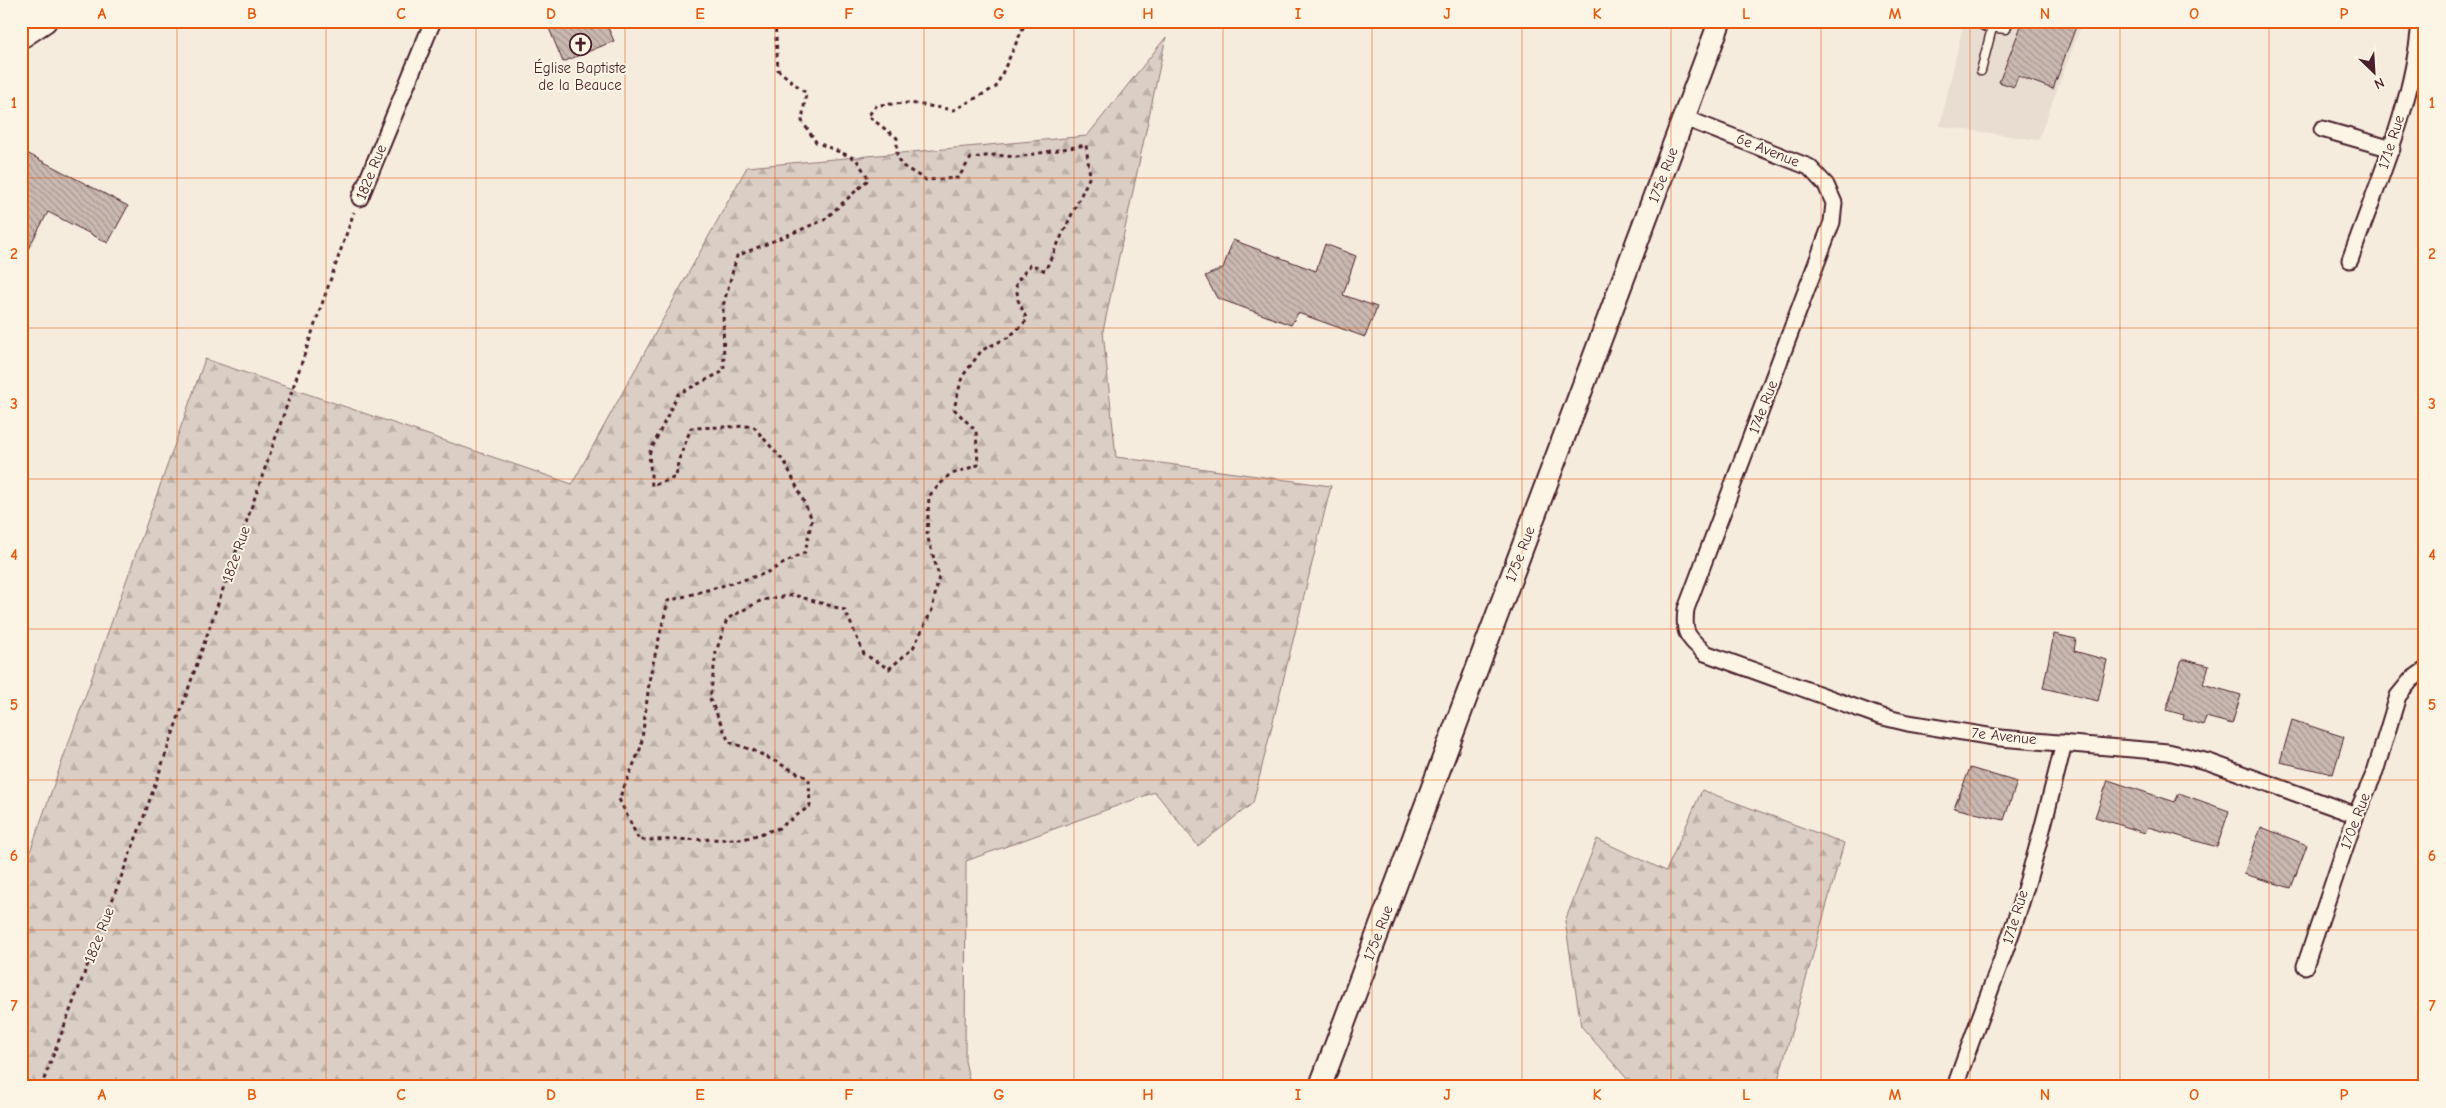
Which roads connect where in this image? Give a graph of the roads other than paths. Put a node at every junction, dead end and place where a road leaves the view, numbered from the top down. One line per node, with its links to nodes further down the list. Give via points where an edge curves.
1 (46, 21): 8 (main road)
2 (433, 21): 13 (street, 182e Rue)
3 (1720, 21): 10 (street, 175e Rue)
4 (1974, 21): 7 (lane)
5 (2009, 21): 7 (lane, via 2006,29)
6 (2420, 21): 12 (street, 171e Rue, via 2418,47)
7 (1992, 28): 9 (lane)
8 (21, 37)
9 (1981, 72)
10 (1685, 118): 14 (street, 6e Avenue, via 1809,167 1826,185); 21 (street, 175e Rue)
11 (2322, 130): 12 (street)
12 (2392, 149): 15 (street, 171e Rue)
13 (360, 198)
14 (1834, 203): 16 (street, 174e Rue, via 1832,222)
15 (2350, 260)
16 (1686, 609): 18 (street, 7e Avenue, via 1684,627 1692,641 1705,652 1879,716 2000,738)
17 (2425, 670): 19 (street, 170e Rue, via 2411,680 2398,696 2375,772)
18 (2064, 743): 19 (street, 7e Avenue, via 2168,752 2209,762); 22 (street, 171e Rue, via 2046,816 2006,946)
19 (2356, 815): 20 (street, 170e Rue)
20 (2305, 966)
21 (1320, 1087)
22 (1955, 1087)

